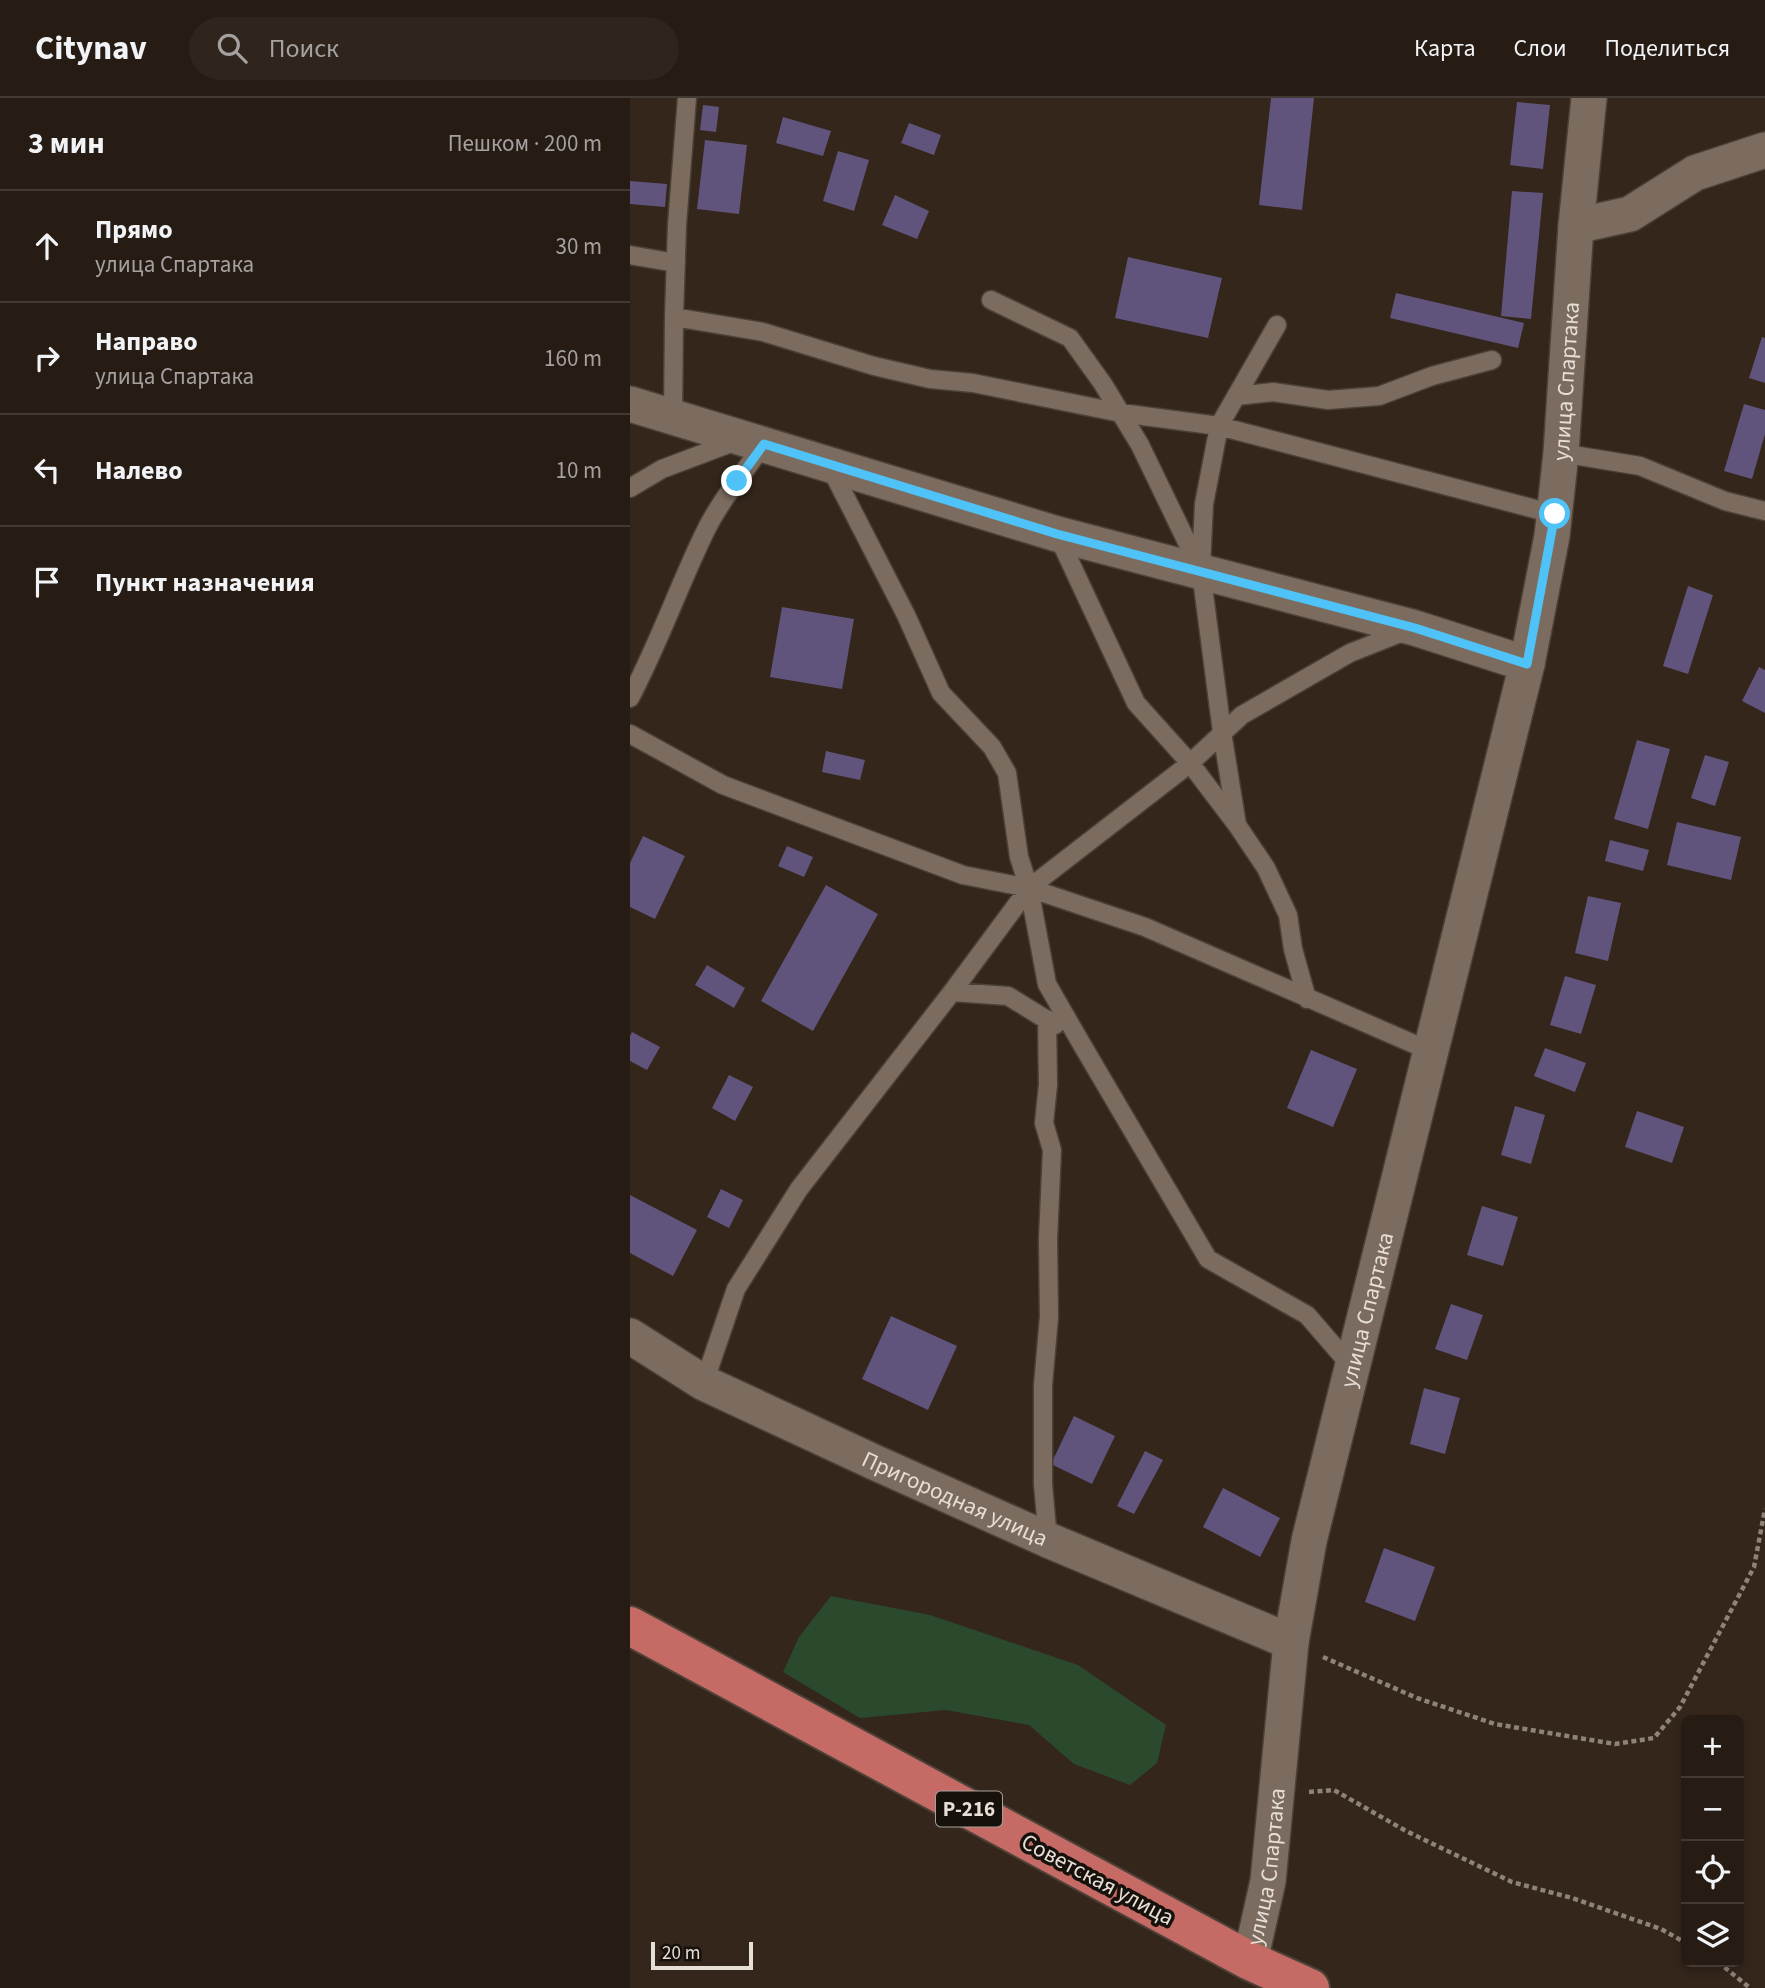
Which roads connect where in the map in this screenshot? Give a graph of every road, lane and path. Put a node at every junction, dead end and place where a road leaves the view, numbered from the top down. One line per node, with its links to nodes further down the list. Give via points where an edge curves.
1 (688, 98): 6 (lane)
2 (1590, 98): 4 (street, улица Спартака)
3 (1765, 150): 4 (street, via 1695,173 1630,214)
4 (1576, 226): 17 (street, улица Спартака)
5 (630, 255): 6 (lane)
6 (676, 263): 8 (lane)
7 (990, 300): 13 (lane, via 1070,338)
8 (674, 317): 13 (lane, via 763,332 929,379 973,383); 14 (lane)
9 (1276, 325): 11 (lane)
10 (1492, 360): 11 (lane, via 1379,396 1328,400 1273,392)
11 (1236, 396): 15 (lane)
12 (630, 404): 14 (street)
13 (1121, 413): 15 (lane); 23 (lane)
14 (673, 417): 16 (street)
15 (1219, 426): 21 (lane); 23 (lane, via 1204,504)
16 (754, 441): 18 (street); 19 (lane, via 662,468); 26 (lane, via 737,481 705,532)
17 (1561, 453): 20 (lane, via 1640,466); 21 (street, улица Спартака)
18 (829, 464): 22 (street); 31 (lane, via 941,693 992,747 1007,773 1018,857)
19 (630, 488)
20 (1765, 511)
21 (1555, 514): 25 (street, улица Спартака)
22 (1057, 534): 23 (street); 29 (lane, via 1136,703)
23 (1201, 571): 24 (street); 27 (lane)
24 (1415, 628): 25 (street); 27 (lane, via 1350,653 1242,715)
25 (1527, 664): 36 (street, улица Спартака)
26 (630, 698)
27 (1222, 732): 29 (lane); 30 (lane)
28 (630, 734): 31 (lane, via 723,785 963,875)
29 (1190, 763): 30 (lane); 31 (lane)
30 (1237, 825): 33 (lane, via 1266,868 1288,915)
31 (1029, 888): 32 (lane); 33 (lane, via 1145,927); 35 (lane, via 1047,984)
32 (952, 992): 34 (lane, via 1007,996); 39 (lane, via 799,1189 736,1289)
33 (1307, 999): 36 (lane)
34 (1047, 1019): 35 (lane); 41 (lane, via 1044,1123 1052,1150 1043,1484)
35 (1081, 1043): 38 (lane, via 1208,1259 1307,1315)
36 (1430, 1051): 38 (street, улица Спартака)
37 (630, 1336): 39 (street, Пригородная улица)
38 (1352, 1367): 43 (street, улица Спартака, via 1309,1541)
39 (704, 1383): 41 (street, Пригородная улица)
40 (1765, 1509): 43 (path, via 1754,1567 1679,1707 1654,1738 1615,1744 1495,1724 1416,1698)
41 (1048, 1540): 43 (street, Пригородная улица)
42 (630, 1626): 46 (highway, Советская улица / Р-216)
43 (1291, 1642): 44 (street, улица Спартака)
44 (1276, 1793): 45 (path, via 1334,1790 1512,1882 1572,1898); 46 (street, улица Спартака, via 1268,1881)
45 (1681, 1940)
46 (1250, 1961): 48 (highway, Советская улица / Р-216)
47 (1724, 1967): 49 (path)
48 (1310, 1988)
49 (1751, 1988)

